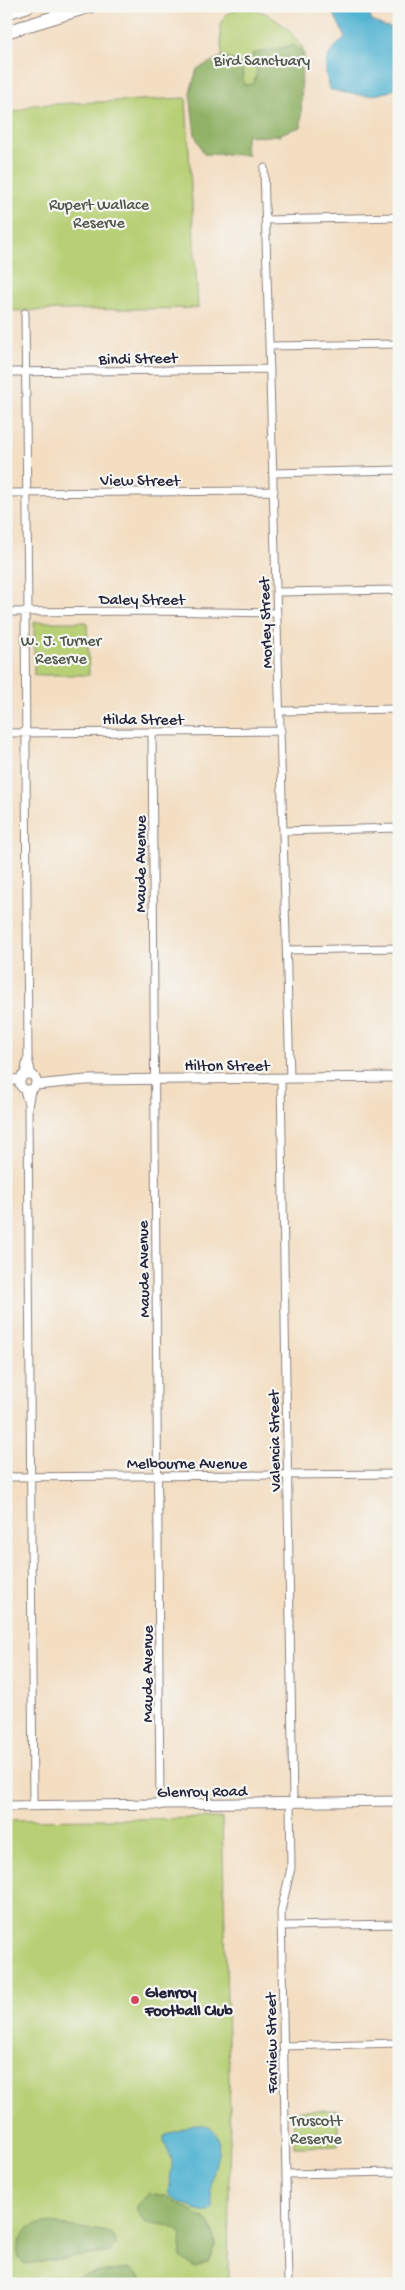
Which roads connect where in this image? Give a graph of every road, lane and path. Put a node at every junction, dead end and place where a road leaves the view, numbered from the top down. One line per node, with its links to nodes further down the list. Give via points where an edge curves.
1 (28, 6): 3 (highway)
2 (91, 6): 4 (highway)
3 (6, 13)
4 (6, 32)
5 (264, 168): 7 (street, Morley Street)
6 (399, 217): 7 (street)
7 (266, 220): 10 (street, Morley Street)
8 (25, 313): 13 (street)
9 (399, 344): 10 (street)
10 (270, 346): 11 (street, Morley Street)
11 (270, 370): 13 (street, Bindi Street); 15 (street, Morley Street)
12 (6, 372): 13 (street, Bindi Street)
13 (26, 372): 18 (street)
14 (399, 470): 15 (street)
15 (273, 473): 16 (street, Morley Street)
16 (274, 492): 18 (street, View Street); 20 (street, Morley Street)
17 (6, 493): 18 (street, View Street)
18 (26, 493): 22 (street)
19 (399, 590): 20 (street)
20 (277, 592): 23 (street, Morley Street)
21 (6, 612): 22 (street, Daley Street)
22 (26, 612): 23 (street, Daley Street); 29 (street)
23 (277, 613): 25 (street, Morley Street)
24 (399, 709): 25 (street)
25 (280, 712): 26 (street, Morley Street)
26 (280, 731): 27 (street, Hilda Street); 31 (street, Morley Street)
27 (152, 732): 29 (street, Hilda Street); 36 (street, Maude Avenue)
28 (6, 733): 29 (street, Hilda Street)
29 (26, 733): 38 (street)
30 (399, 828): 31 (street)
31 (283, 831): 33 (street, Morley Street)
32 (399, 948): 33 (street)
33 (287, 950): 35 (street, Morley Street)
34 (399, 1077): 35 (street, Hilton Street)
35 (285, 1078): 36 (street, Hilton Street); 40 (street, Valencia Street)
36 (154, 1079): 38 (street, Hilton Street); 41 (street, Maude Avenue)
37 (6, 1082): 38 (street, Hilton Street)
38 (28, 1082): 43 (street)
39 (399, 1474): 40 (street, Melbourne Avenue)
40 (288, 1475): 41 (street, Melbourne Avenue); 45 (street, Valencia Street)
41 (158, 1476): 43 (street, Melbourne Avenue); 48 (street, Maude Avenue)
42 (6, 1477): 43 (street, Melbourne Avenue)
43 (31, 1477): 47 (street)
44 (399, 1801): 45 (street, Glenroy Road)
45 (292, 1803): 48 (street, Glenroy Road); 50 (street, Farview Street, via 291,1868)
46 (6, 1806): 47 (street, Glenroy Road)
47 (34, 1806): 48 (street, Glenroy Road)
48 (160, 1806)
49 (399, 1924): 50 (street)
50 (281, 1926): 52 (street, Farview Street)
51 (399, 2043): 52 (street)
52 (283, 2046): 54 (street, Farview Street)
53 (399, 2172): 54 (street)
54 (286, 2174): 55 (street, Farview Street)
55 (288, 2284)

